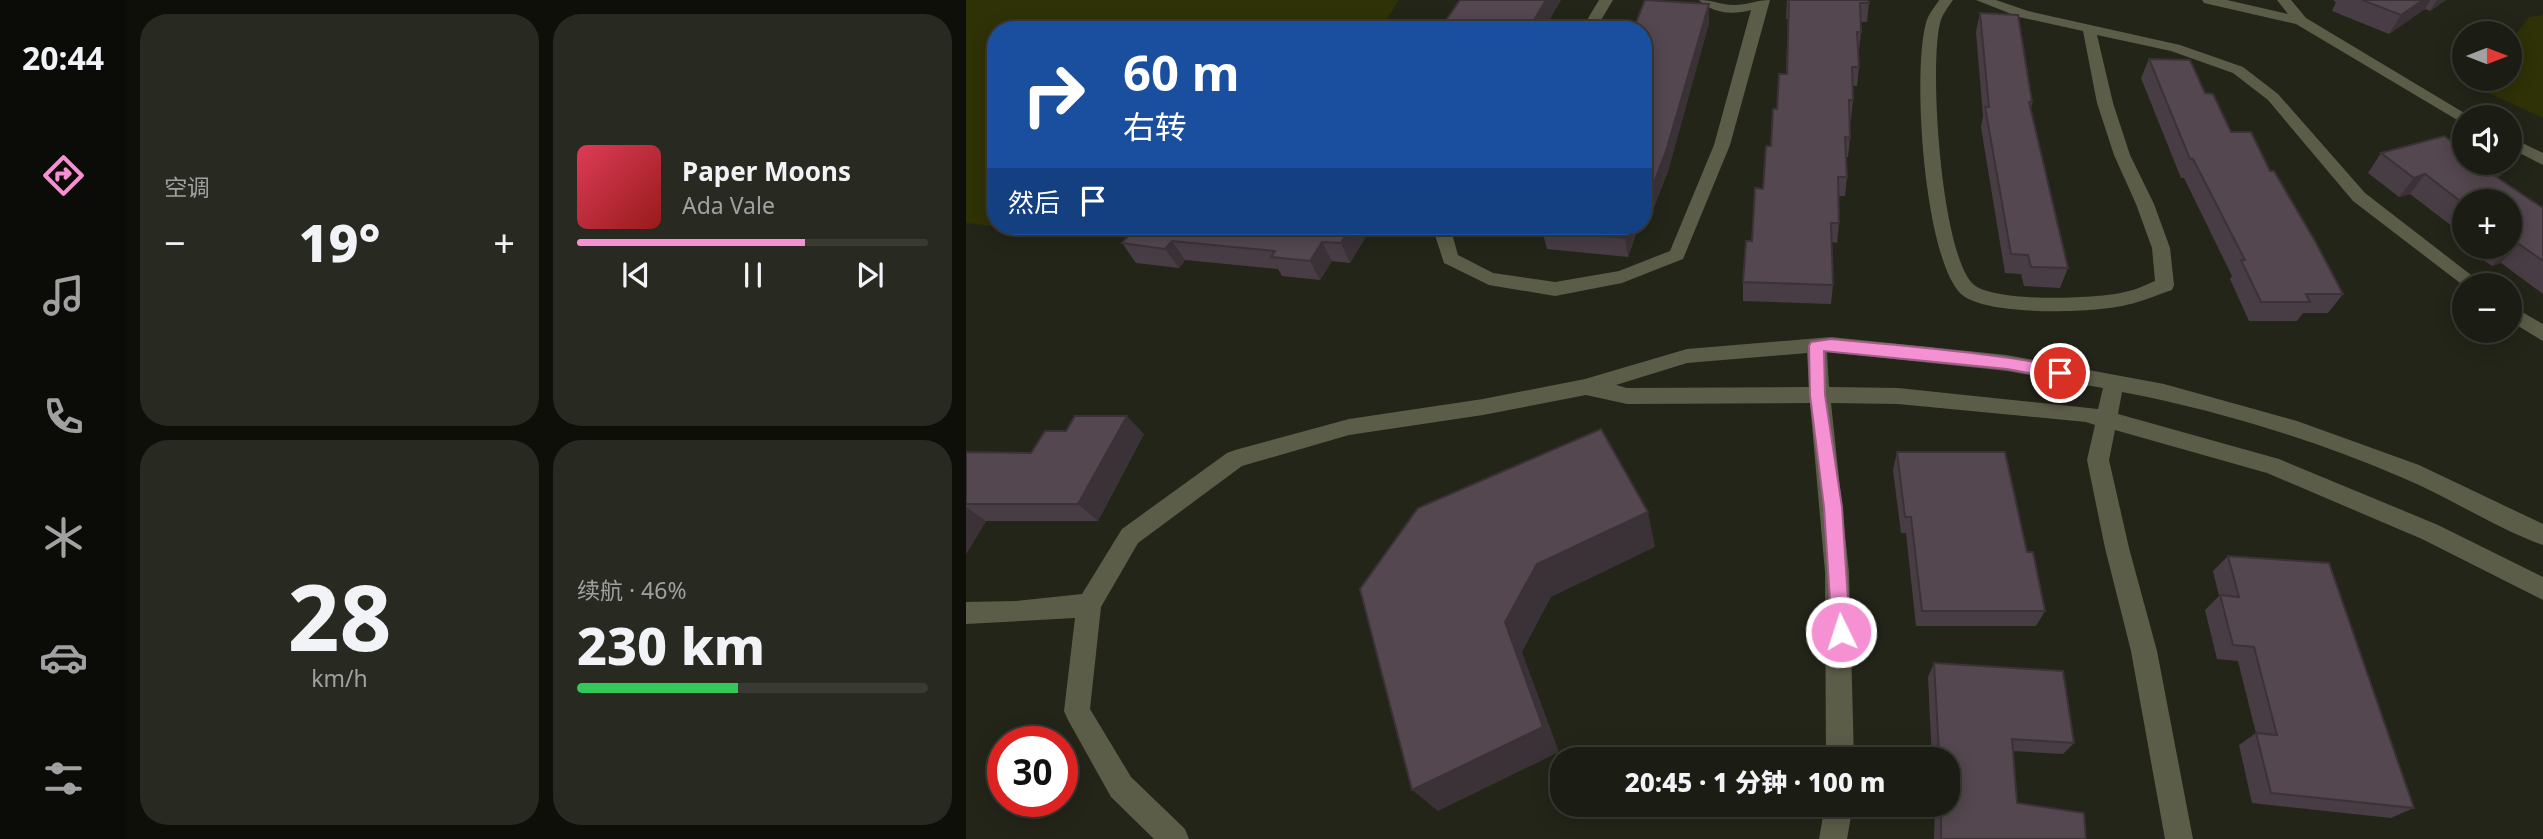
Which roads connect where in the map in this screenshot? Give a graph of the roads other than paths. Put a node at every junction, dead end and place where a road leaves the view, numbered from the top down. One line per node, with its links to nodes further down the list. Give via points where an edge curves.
1 (1606, 0): 10 (street)
2 (1706, 0): 8 (street)
3 (1946, 0): 11 (street, via 1933,23 1930,56 1936,188 1948,251 1967,289 1990,299 2072,305 2125,299 2165,285 2161,248 2122,155)
4 (1983, 0): 11 (street)
5 (2209, 0): 9 (street)
6 (2284, 0): 9 (street)
7 (1761, 1): 8 (street, via 1747,8); 12 (street)
8 (1726, 9): 12 (street, via 1742,16)
9 (2301, 20): 13 (street)
10 (1593, 21)
11 (2089, 29): 17 (street, via 2175,48 2238,70 2273,97 2359,197)
12 (1752, 33): 16 (street, via 1722,145 1677,255 1622,277 1555,289 1489,279 1450,259)
13 (2452, 111)
14 (2522, 149): 15 (street)
15 (2543, 160)
16 (1443, 235)
17 (2459, 273)
18 (2522, 320): 19 (street)
19 (2543, 334)
20 (1817, 346): 21 (street, via 2007,363); 22 (street, via 1687,356); 23 (street)
21 (2113, 383): 24 (street); 25 (street, via 2164,392 2297,430 2411,471)
22 (1585, 387): 23 (street, via 1627,396); 27 (street, via 1349,427 1235,459 1130,536)
23 (1818, 395): 24 (street, via 1898,396 2086,414); 29 (street, via 1833,507 1843,657)
24 (2107, 420): 26 (street, via 2271,465 2430,532); 33 (street, via 2098,460 2144,651)
25 (2543, 535)
26 (2543, 589)
27 (1090, 605): 28 (street); 31 (street, via 1077,711 1121,787)
28 (966, 613)
29 (1840, 747)
30 (1837, 817): 32 (street)
31 (1175, 839)
32 (1833, 839)
33 (2179, 839)

